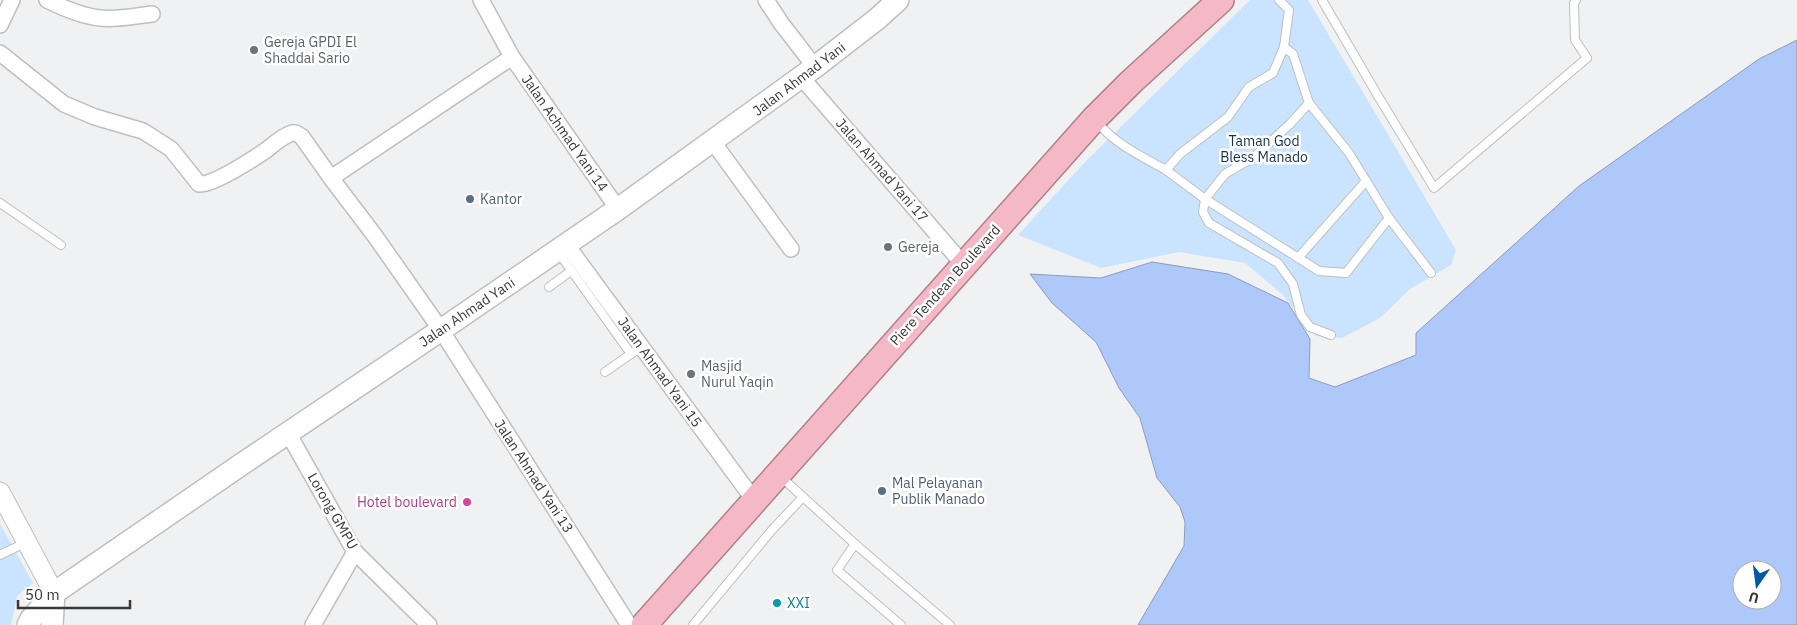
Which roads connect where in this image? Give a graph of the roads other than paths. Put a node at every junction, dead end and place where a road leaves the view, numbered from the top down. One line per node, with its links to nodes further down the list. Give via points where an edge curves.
1 (12, 0): 11 (street)
2 (47, 0): 10 (street, via 98,18)
3 (481, 0): 14 (street, Jalan Achmad Yani 14)
4 (766, 0): 15 (street, Jalan Ahmad Yani 17)
5 (898, 0): 15 (main road, Jalan Ahmad Yani)
6 (1221, 0): 17 (highway, Piere Tendean Boulevard, via 1131,82)
7 (1279, 0): 12 (lane, via 1289,10)
8 (1322, 0): 9 (lane, via 1434,188 1587,58 1575,40)
9 (1576, 0)
10 (152, 14)
11 (0, 24)
12 (1284, 47): 16 (lane, via 1293,54); 19 (lane, via 1273,73 1249,87 1228,117 1180,154)
13 (0, 53): 20 (street, Jalan Ahmad Yani 13, via 64,104 143,131 171,149 199,184 208,183 294,133 302,137)
14 (512, 57): 20 (street); 24 (street, Jalan Achmad Yani 14)
15 (808, 72): 18 (main road, Jalan Ahmad Yani); 30 (street, Jalan Ahmad Yani 17)
16 (1309, 103): 21 (lane); 22 (lane, via 1254,157 1225,174)
17 (1099, 125): 19 (lane, via 1129,149); 30 (highway, Piere Tendean Boulevard)
18 (712, 142): 24 (main road, Jalan Ahmad Yani); 28 (street)
19 (1166, 170): 22 (lane)
20 (331, 178): 35 (street, Jalan Ahmad Yani 13)
21 (1366, 181): 25 (lane); 29 (lane)
22 (1206, 199): 29 (lane); 36 (lane, via 1204,212 1209,223 1278,263 1293,284 1301,315 1310,327)
23 (0, 203): 26 (lane)
24 (618, 209): 27 (main road, Jalan Ahmad Yani)
25 (1389, 218): 29 (lane, via 1346,273 1319,271); 32 (lane)
26 (61, 245)
27 (561, 247): 31 (lane); 34 (street, Jalan Ahmad Yani 15); 35 (main road, Jalan Ahmad Yani)
28 (791, 249)
29 (1298, 258)
30 (964, 264): 40 (highway, Piere Tendean Boulevard)
31 (571, 271): 33 (lane); 34 (lane)
32 (1431, 272)
33 (549, 287)
34 (618, 325): 37 (street, Jalan Ahmad Yani 15)
35 (441, 330): 39 (main road, Jalan Ahmad Yani); 50 (street, Jalan Ahmad Yani 13)
36 (1332, 335)
37 (636, 350): 38 (lane); 43 (street, Jalan Ahmad Yani 15)
38 (605, 372)
39 (288, 433): 46 (street, Lorong GMPU); 48 (main road, Jalan Ahmad Yani)
40 (778, 474): 42 (lane); 43 (highway, Piere Tendean Boulevard)
41 (0, 492): 44 (street)
42 (804, 497): 45 (lane); 54 (lane, via 772,530)
43 (754, 500): 50 (highway, Piere Tendean Boulevard, via 682,583)
44 (27, 542): 47 (lane); 48 (street)
45 (855, 544): 55 (lane, via 837,570); 56 (lane)
46 (354, 552): 52 (street); 53 (street, Lorong GMPU)
47 (0, 555)
48 (54, 593): 49 (main road, Jalan Ahmad Yani); 51 (main road)
49 (29, 622)
50 (632, 624)
51 (52, 625)
52 (313, 625)
53 (429, 625)
54 (693, 625)
55 (901, 625)
56 (950, 625)

